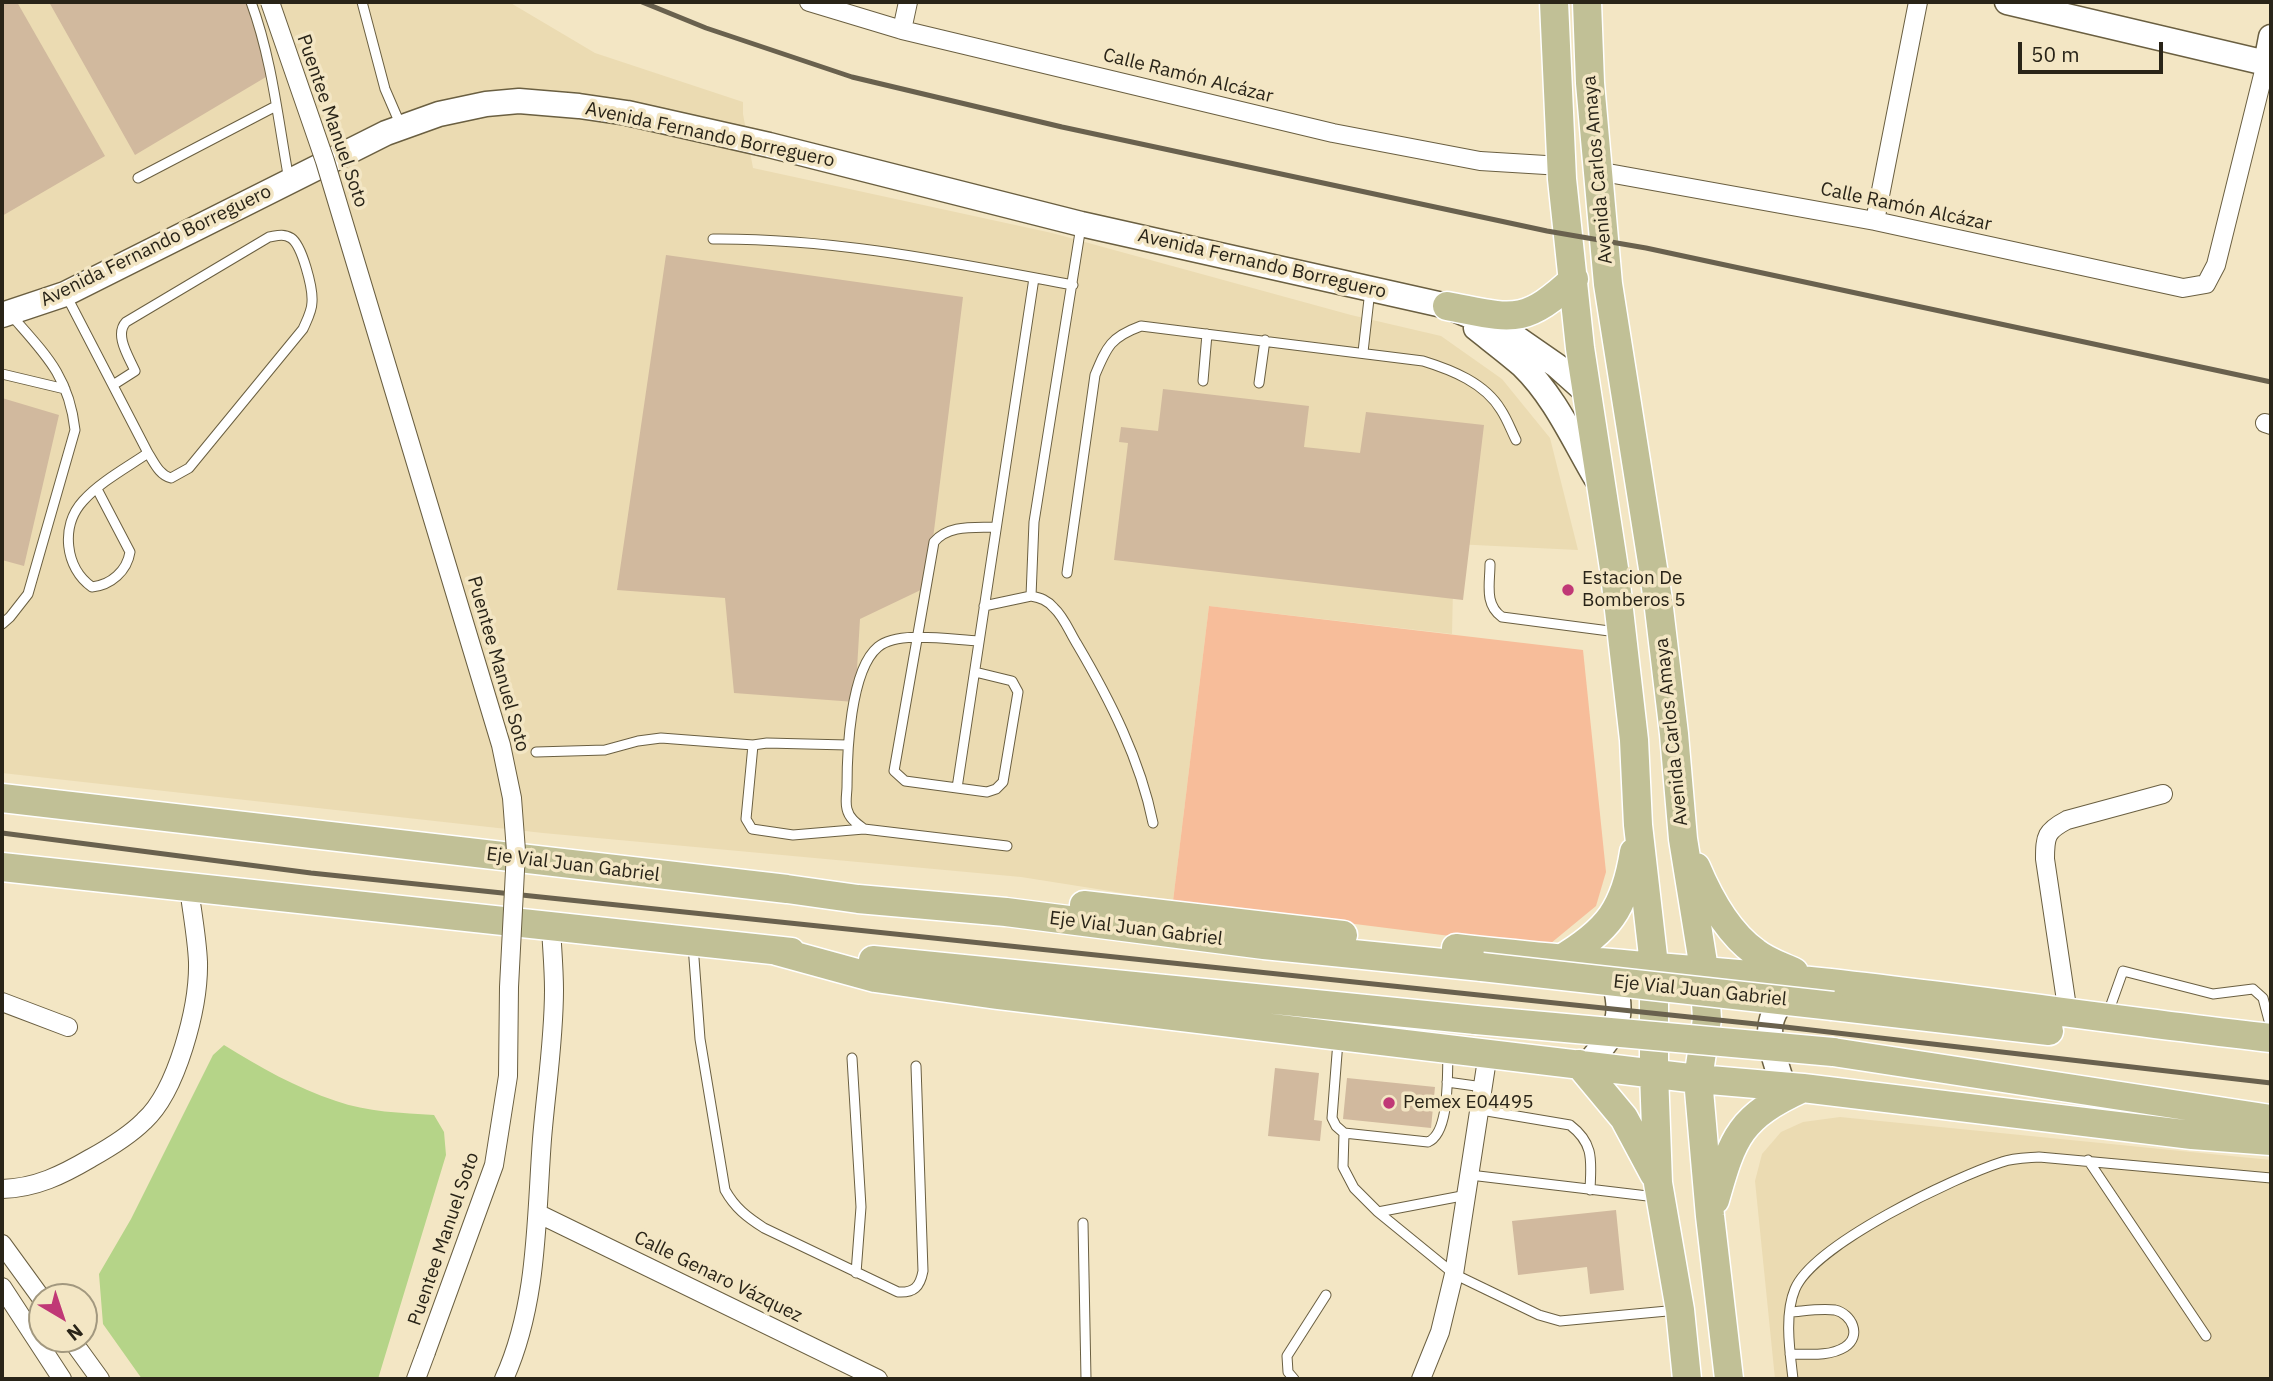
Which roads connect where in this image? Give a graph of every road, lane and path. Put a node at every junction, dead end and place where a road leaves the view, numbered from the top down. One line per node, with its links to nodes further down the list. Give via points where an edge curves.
1 (251, 2): 13 (lane)
2 (270, 2): 126 (street, Puentee Manuel Soto, bridge, via 392,379 502,745 512,798 516,851 508,1076 502,1121 494,1165)
3 (362, 2): 14 (lane, via 385,89)
4 (809, 2): 10 (street, Calle Ramón Alcázar)
5 (908, 2): 10 (street)
6 (1554, 2): 15 (main road, Avenida Carlos Amaya)
7 (1587, 2): 16 (main road, Avenida Carlos Amaya)
8 (1918, 2): 19 (street)
9 (2007, 2): 12 (main road)
10 (902, 30): 15 (street, Calle Ramón Alcázar, via 1344,136 1480,161)
11 (2271, 37): 12 (main road)
12 (2266, 63): 19 (street, Calle Ramón Alcázar, via 2216,265 2206,284 2183,288)
13 (276, 106): 17 (lane); 18 (lane)
14 (401, 127): 18 (main road, Avenida Fernando Borreguero); 20 (main road, Avenida Fernando Borreguero, via 486,104 519,101 579,106 769,145)
15 (1562, 166): 23 (main road, Avenida Carlos Amaya)
16 (1597, 172): 19 (street, Calle Ramón Alcázar); 42 (main road, Avenida Carlos Amaya, via 1608,284)
17 (138, 178)
18 (289, 182): 26 (main road, Avenida Fernando Borreguero)
19 (1875, 221)
20 (1081, 224): 24 (lane); 25 (main road, Avenida Fernando Borreguero)
21 (713, 239): 22 (lane, via 763,238 863,248)
22 (1034, 278): 24 (lane); 43 (lane)
23 (1574, 279): 27 (main road, via 1544,306 1520,315); 37 (main road, Avenida Carlos Amaya)
24 (1073, 285): 48 (lane, via 1034,522)
25 (1370, 289): 27 (main road, Avenida Fernando Borreguero); 31 (lane)
26 (65, 294): 28 (main road, Avenida Fernando Borreguero); 35 (lane)
27 (1447, 306): 37 (main road, via 1518,338); 40 (main road, via 1522,366 1548,396)
28 (6, 314): 36 (lane, via 53,363)
29 (1207, 334): 30 (lane); 33 (lane); 46 (lane, via 1141,326 1120,333 1105,351 1095,375)
30 (1265, 340): 31 (lane); 34 (lane)
31 (1363, 352): 38 (lane, via 1454,371 1482,389 1500,408)
32 (2, 374): 36 (lane)
33 (1203, 381)
34 (1259, 383)
35 (113, 385): 39 (lane); 39 (lane, via 135,371 120,334 126,322 269,237 282,234 297,244 312,302 303,328 190,468 177,477 165,477)
36 (65, 389): 50 (lane, via 75,430 29,594)
37 (1585, 391): 40 (main road, Avenida Carlos Amaya); 42 (main road, via 1611,427)
38 (1516, 440)
39 (148, 453): 41 (lane)
40 (1600, 484): 47 (main road, Avenida Carlos Amaya)
41 (97, 489): 41 (lane, via 81,503 69,533 68,553 92,587 104,586 122,572 130,552)
42 (1645, 519): 45 (main road, Avenida Carlos Amaya)
43 (996, 527): 49 (lane); 52 (lane, via 950,530 934,542)
44 (1490, 564): 51 (lane, via 1489,602 1502,617)
45 (1653, 570): 47 (main road); 55 (main road, Avenida Carlos Amaya)
46 (1067, 573)
47 (1615, 575): 51 (main road, Avenida Carlos Amaya)
48 (1031, 596): 49 (lane); 63 (lane, via 1044,598 1057,610 1098,679 1133,754)
49 (984, 606): 53 (lane)
50 (2, 624)
51 (1622, 633): 56 (main road, Avenida Carlos Amaya)
52 (918, 638): 53 (lane); 58 (lane, via 891,639 869,658); 60 (lane, via 894,771 905,781)
53 (979, 641): 54 (lane)
54 (975, 672): 60 (lane); 60 (lane, via 1012,681 1018,692 1003,782 987,792)
55 (1674, 734): 56 (main road); 66 (main road, Avenida Carlos Amaya)
56 (1634, 740): 64 (main road, Avenida Carlos Amaya)
57 (753, 745): 58 (lane); 59 (lane, via 661,738 605,750); 65 (lane, via 746,819 752,829 793,835)
58 (847, 745): 65 (lane, via 847,808 852,820)
59 (536, 752)
60 (957, 789)
61 (2163, 794): 80 (street, via 2067,820 2045,839)
62 (2, 798): 70 (main road, Eje Vial Juan Gabriel)
63 (1153, 823)
64 (1638, 825): 74 (main road, via 1630,875 1619,904 1589,942); 76 (main road, Avenida Carlos Amaya)
65 (864, 829): 67 (lane)
66 (1683, 839): 77 (main road, Avenida Carlos Amaya); 78 (main road, via 1701,880 1735,934 1755,953)
67 (1007, 845)
68 (2, 867): 69 (main road)
69 (189, 888): 71 (main road); 104 (street, via 198,962 196,997 170,1086 145,1121 99,1154 56,1178)
70 (858, 900): 74 (main road, via 951,893 1139,910); 78 (main road, Eje Vial Juan Gabriel, bridge, via 1006,912 1264,946 1482,968)
71 (551, 927): 72 (main road); 109 (street, via 554,990)
72 (693, 943): 73 (main road); 113 (lane, via 700,1039 725,1190 746,1217)
73 (773, 950): 84 (main road, via 875,978); 98 (main road, bridge, via 1833,1052)
74 (1559, 960): 75 (main road)
75 (1609, 963): 76 (main road); 90 (main road, via 1619,998 1618,1019 1611,1038)
76 (1654, 965): 77 (main road); 92 (main road, Avenida Carlos Amaya)
77 (1704, 969): 78 (main road); 93 (main road, Avenida Carlos Amaya, via 1707,1019)
78 (1820, 990): 80 (main road); 88 (main road, Eje Vial Juan Gabriel); 96 (main road, via 1777,1005 1771,1020 1769,1037)
79 (2, 1002): 82 (street)
80 (2068, 1014): 81 (main road)
81 (2106, 1018): 83 (lane, via 2123,971 2213,994 2253,989 2263,998); 85 (main road)
82 (68, 1027)
83 (2271, 1028)
84 (1338, 1036): 86 (main road); 99 (lane, via 1332,1118)
85 (2271, 1038)
86 (1448, 1049): 87 (main road); 94 (lane)
87 (1488, 1054): 90 (main road); 95 (street)
88 (2271, 1056)
89 (852, 1058): 113 (lane, via 861,1207)
90 (1583, 1065): 92 (main road); 105 (main road, via 1624,1118)
91 (916, 1066): 113 (lane, via 921,1282 909,1292 898,1292)
92 (1654, 1073): 93 (main road); 105 (main road, Avenida Carlos Amaya)
93 (1698, 1079): 96 (main road); 110 (main road, Avenida Carlos Amaya)
94 (1447, 1082): 95 (lane); 99 (lane, via 1443,1123 1435,1139)
95 (1483, 1087): 97 (street)
96 (1793, 1087): 100 (main road); 110 (main road, via 1739,1133)
97 (1480, 1110): 102 (street); 106 (lane, via 1570,1125 1588,1144)
98 (2271, 1119)
99 (1344, 1133): 108 (lane, via 1343,1167 1354,1188)
100 (2271, 1141)
101 (2088, 1160): 103 (lane); 119 (lane, via 2039,1157 2004,1161 1940,1188 1852,1234 1814,1265 1796,1288); 120 (lane)
102 (1470, 1175): 106 (lane); 107 (street)
103 (2270, 1178)
104 (2, 1189)
105 (1660, 1190): 106 (lane); 118 (main road, Avenida Carlos Amaya)
106 (1590, 1191)
107 (1467, 1195): 108 (lane); 114 (street)
108 (1378, 1212): 114 (lane)
109 (539, 1214): 123 (street, via 530,1285); 127 (street, Calle Genaro Vázquez)
110 (1710, 1216): 132 (main road, Avenida Carlos Amaya)
111 (1083, 1223): 128 (lane)
112 (2, 1244): 115 (street)
113 (856, 1273)
114 (1454, 1275): 118 (lane, via 1560,1321); 130 (street, via 1440,1332)
115 (30, 1283)
116 (2, 1287): 124 (street)
117 (1326, 1295): 129 (lane, via 1287,1356 1288,1372)
118 (1680, 1310): 131 (main road, Avenida Carlos Amaya)
119 (1790, 1312): 122 (lane); 122 (lane, via 1844,1313 1854,1331 1846,1347 1826,1354)
120 (2206, 1336)
121 (81, 1353): 125 (street)
122 (1790, 1354): 133 (lane)
123 (510, 1377)
124 (62, 1379)
125 (100, 1379)
126 (416, 1379)
127 (876, 1379)
128 (1086, 1379)
129 (1294, 1379)
130 (1421, 1379)
131 (1687, 1379)
132 (1730, 1379)
133 (1793, 1379)

